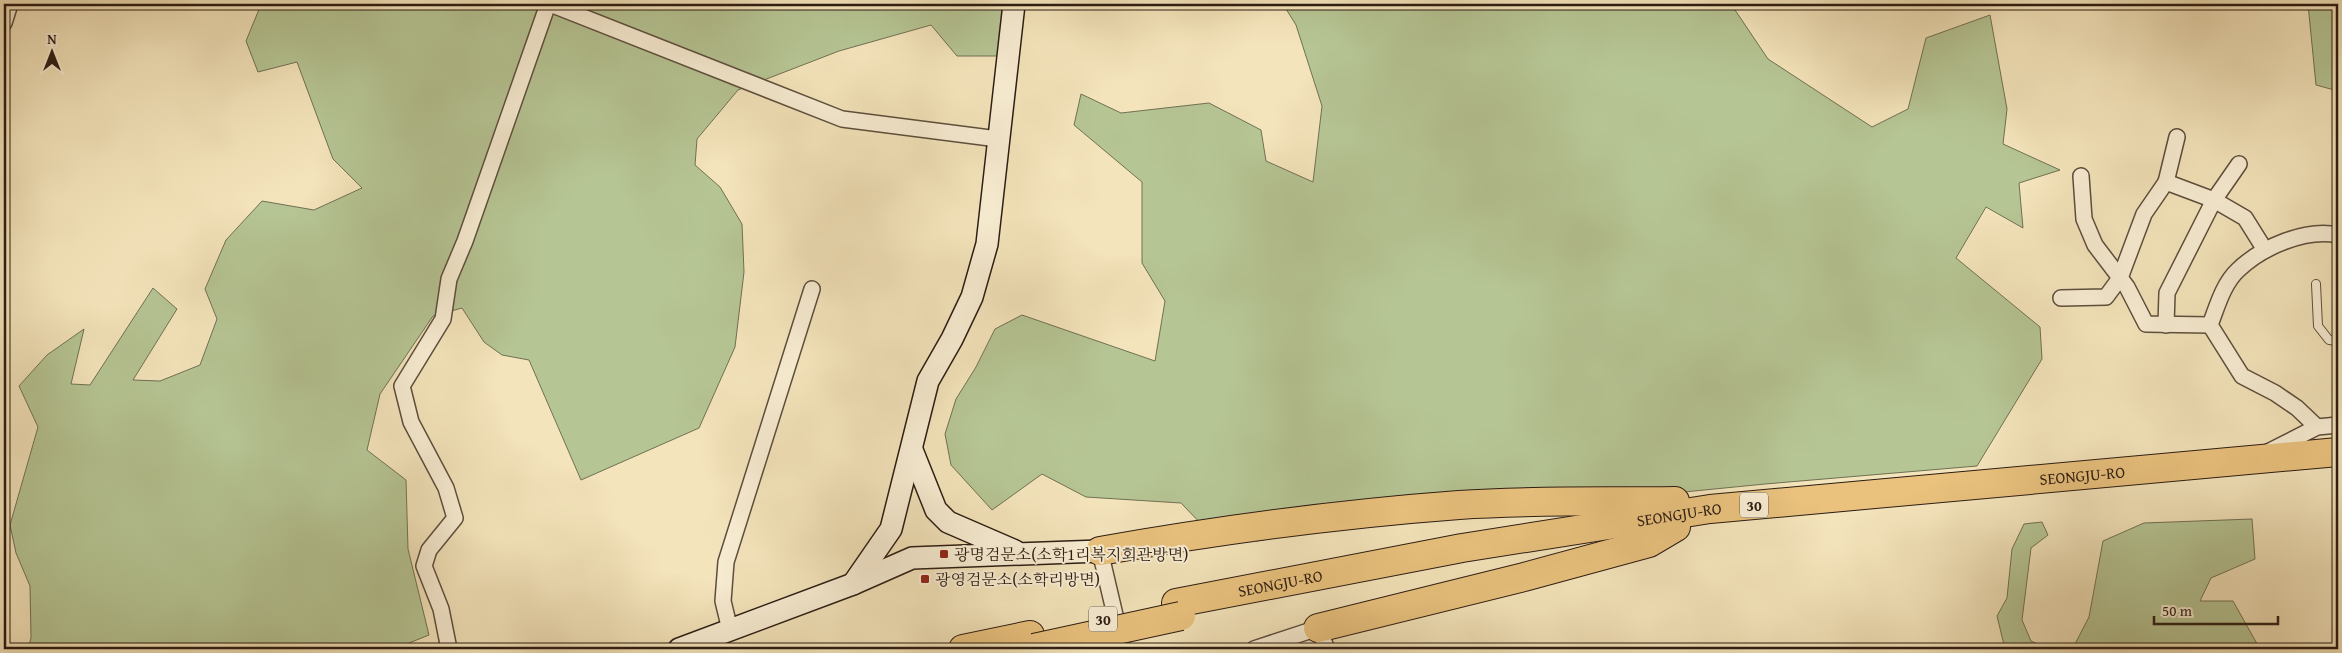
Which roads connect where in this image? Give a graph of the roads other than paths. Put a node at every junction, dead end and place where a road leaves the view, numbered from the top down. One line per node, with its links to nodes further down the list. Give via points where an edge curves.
1 (10, 4): 4 (street)
2 (549, 4): 6 (street, via 842,120); 35 (street, via 449,279 443,319 402,386 411,422 446,488 455,518 429,550 424,566 441,610)
3 (1014, 4): 6 (street)
4 (4, 23)
5 (2177, 136): 9 (street)
6 (998, 139): 22 (street, via 987,244 972,297 928,381)
7 (2239, 164): 10 (street)
8 (2081, 176): 13 (street, via 2084,218 2095,245)
9 (2166, 182): 10 (street); 13 (street, via 2144,214)
10 (2214, 200): 12 (street, via 2246,218); 17 (street, via 2167,293)
11 (2338, 235): 12 (street, via 2325,232)
12 (2265, 250): 18 (street, via 2237,271 2223,293)
13 (2120, 278): 16 (street, via 2106,297); 17 (street, via 2146,324)
14 (2316, 284): 19 (lane, via 2318,326 2328,340)
15 (812, 289): 32 (street, via 726,562 723,602)
16 (2061, 298)
17 (2166, 324): 18 (street)
18 (2210, 325): 21 (street, via 2242,376 2275,392)
19 (2338, 341)
20 (2338, 425): 21 (street)
21 (2317, 428): 24 (street)
22 (912, 450): 29 (street, via 936,510 948,522); 30 (street, via 891,529)
23 (2338, 452): 24 (highway, SEONGJU-RO / 30)
24 (2253, 460): 26 (highway, SEONGJU-RO / 30)
25 (2338, 469): 27 (highway, SEONGJU-RO / 30, via 2004,500 1852,508)
26 (1710, 509): 28 (highway, via 1679,501 1462,505 1307,519); 31 (highway, SEONGJU-RO / 30, via 1462,548)
27 (1676, 527): 31 (highway, SEONGJU-RO / 30, via 1525,549); 33 (highway, via 1649,543)
28 (1100, 551): 29 (street); 38 (street)
29 (1020, 554): 30 (street, via 912,558)
30 (853, 584): 32 (street)
31 (1178, 610): 34 (highway, 30, bridge)
32 (730, 630): 36 (street)
33 (1323, 638): 39 (street)
34 (1031, 644): 37 (highway, 30)
35 (449, 649)
36 (679, 649)
37 (963, 649)
38 (1123, 649)
39 (1254, 649)

